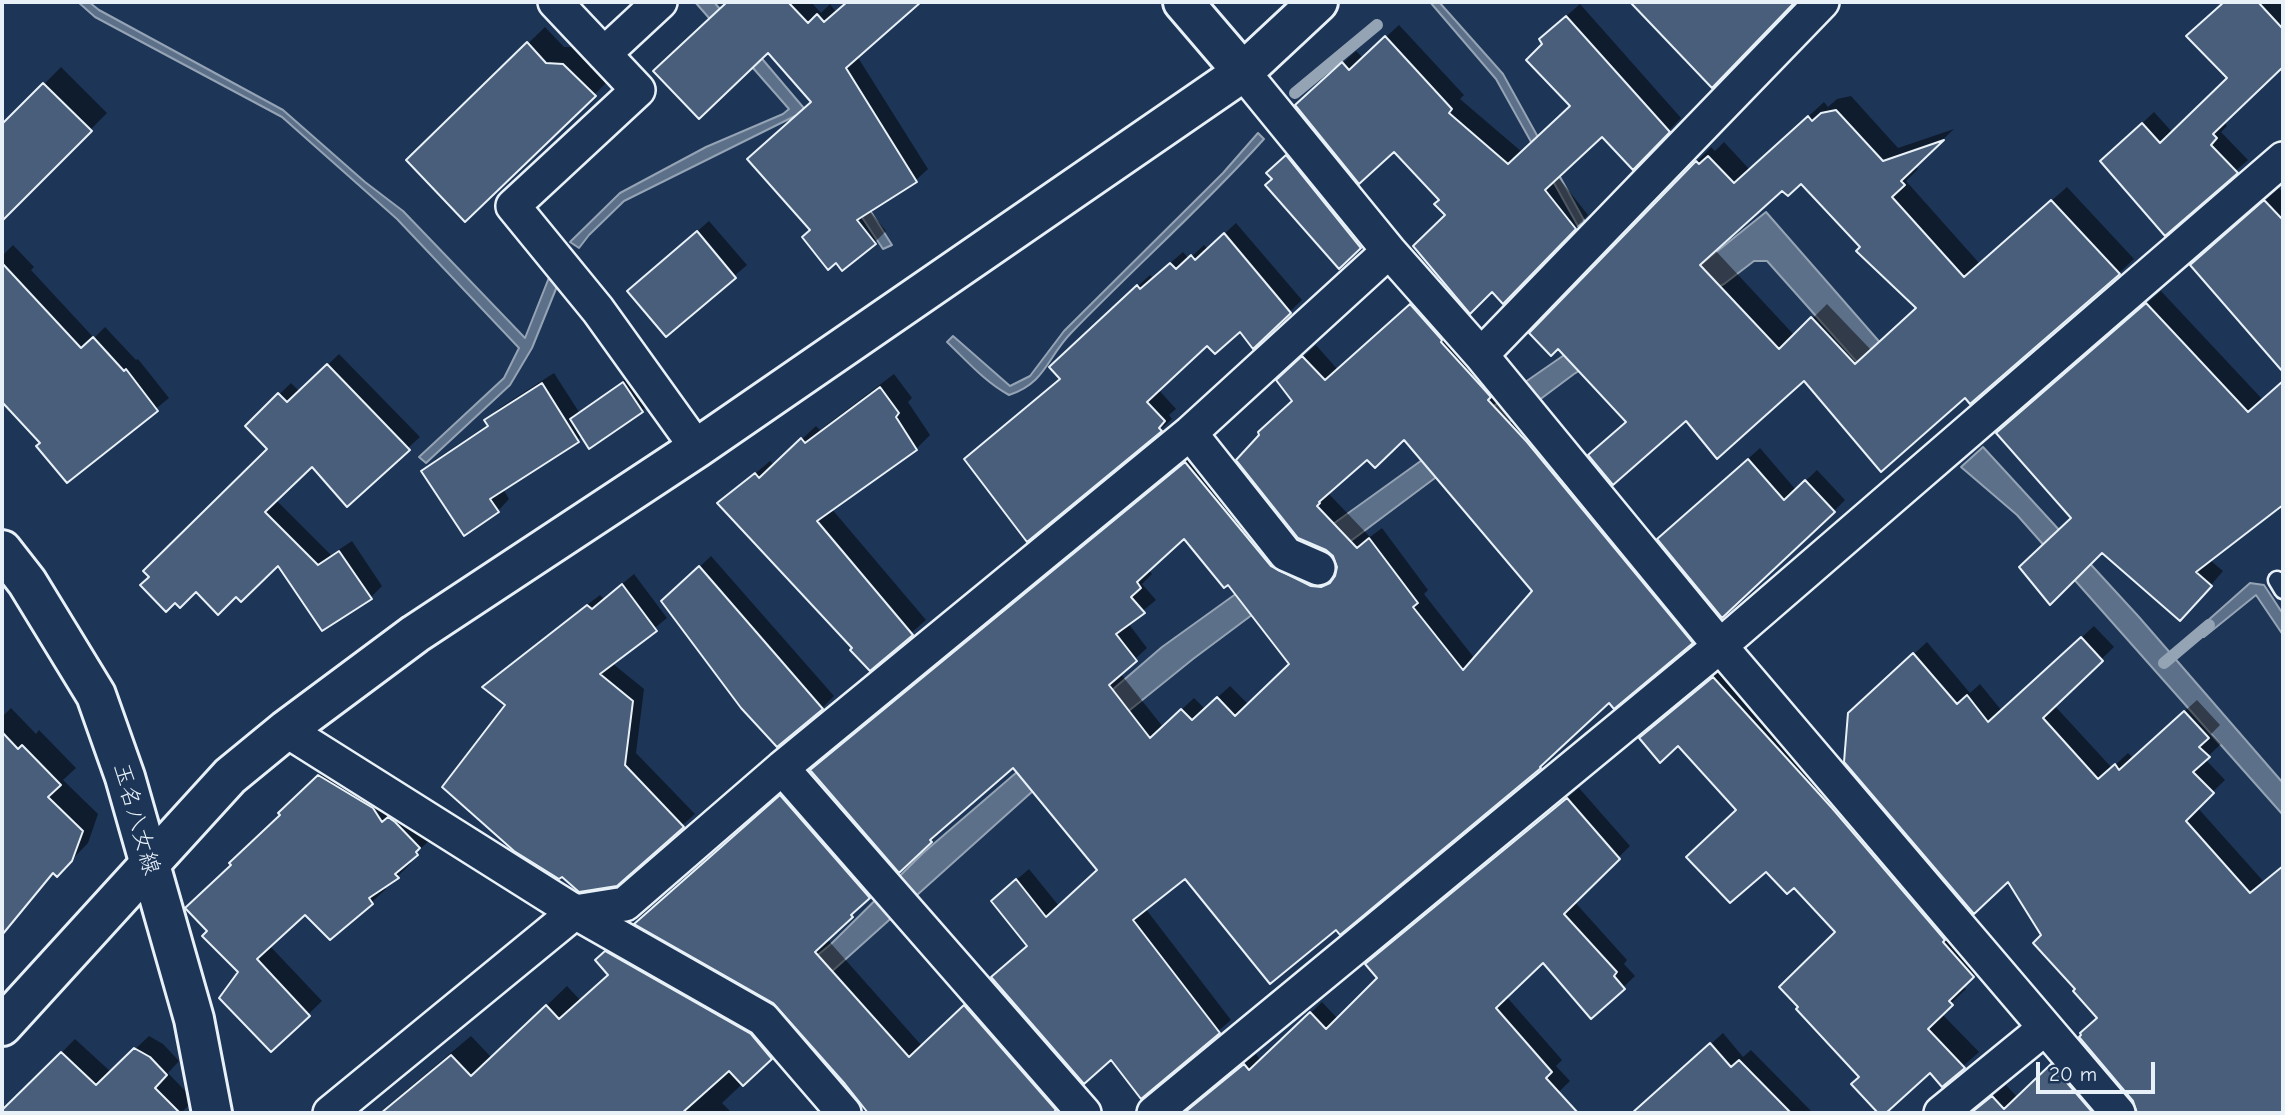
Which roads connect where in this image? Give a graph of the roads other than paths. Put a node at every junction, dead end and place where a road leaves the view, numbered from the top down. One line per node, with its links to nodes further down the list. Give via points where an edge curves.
1 (555, 2): 6 (street)
2 (660, 2): 6 (street)
3 (1183, 2): 7 (street)
4 (1318, 2): 7 (street)
5 (1822, 2): 10 (street)
6 (604, 54): 12 (street, via 638,90 513,206 598,310)
7 (1243, 72): 9 (street); 12 (street)
8 (2283, 159): 15 (street)
9 (1389, 251): 10 (street); 11 (street)
10 (1481, 355): 15 (street)
11 (1190, 433): 14 (street, via 1286,554); 17 (street)
12 (697, 448): 16 (street, via 415,634)
13 (2, 550): 18 (street, 玉名八女線, via 27,582 96,695)
14 (1318, 568)
15 (1720, 646): 21 (street); 26 (street)
16 (286, 730): 18 (street, via 230,776); 19 (street)
17 (782, 768): 19 (street, via 625,904); 25 (street)
18 (149, 865): 20 (street); 22 (street, 玉名八女線, via 194,1019)
19 (575, 912): 23 (street); 24 (street, via 764,1019)
20 (2, 1026)
21 (2045, 1028): 27 (street); 28 (street)
22 (212, 1113)
23 (330, 1113)
24 (844, 1113)
25 (1084, 1113)
26 (1154, 1113)
27 (1941, 1113)
28 (2118, 1113)

